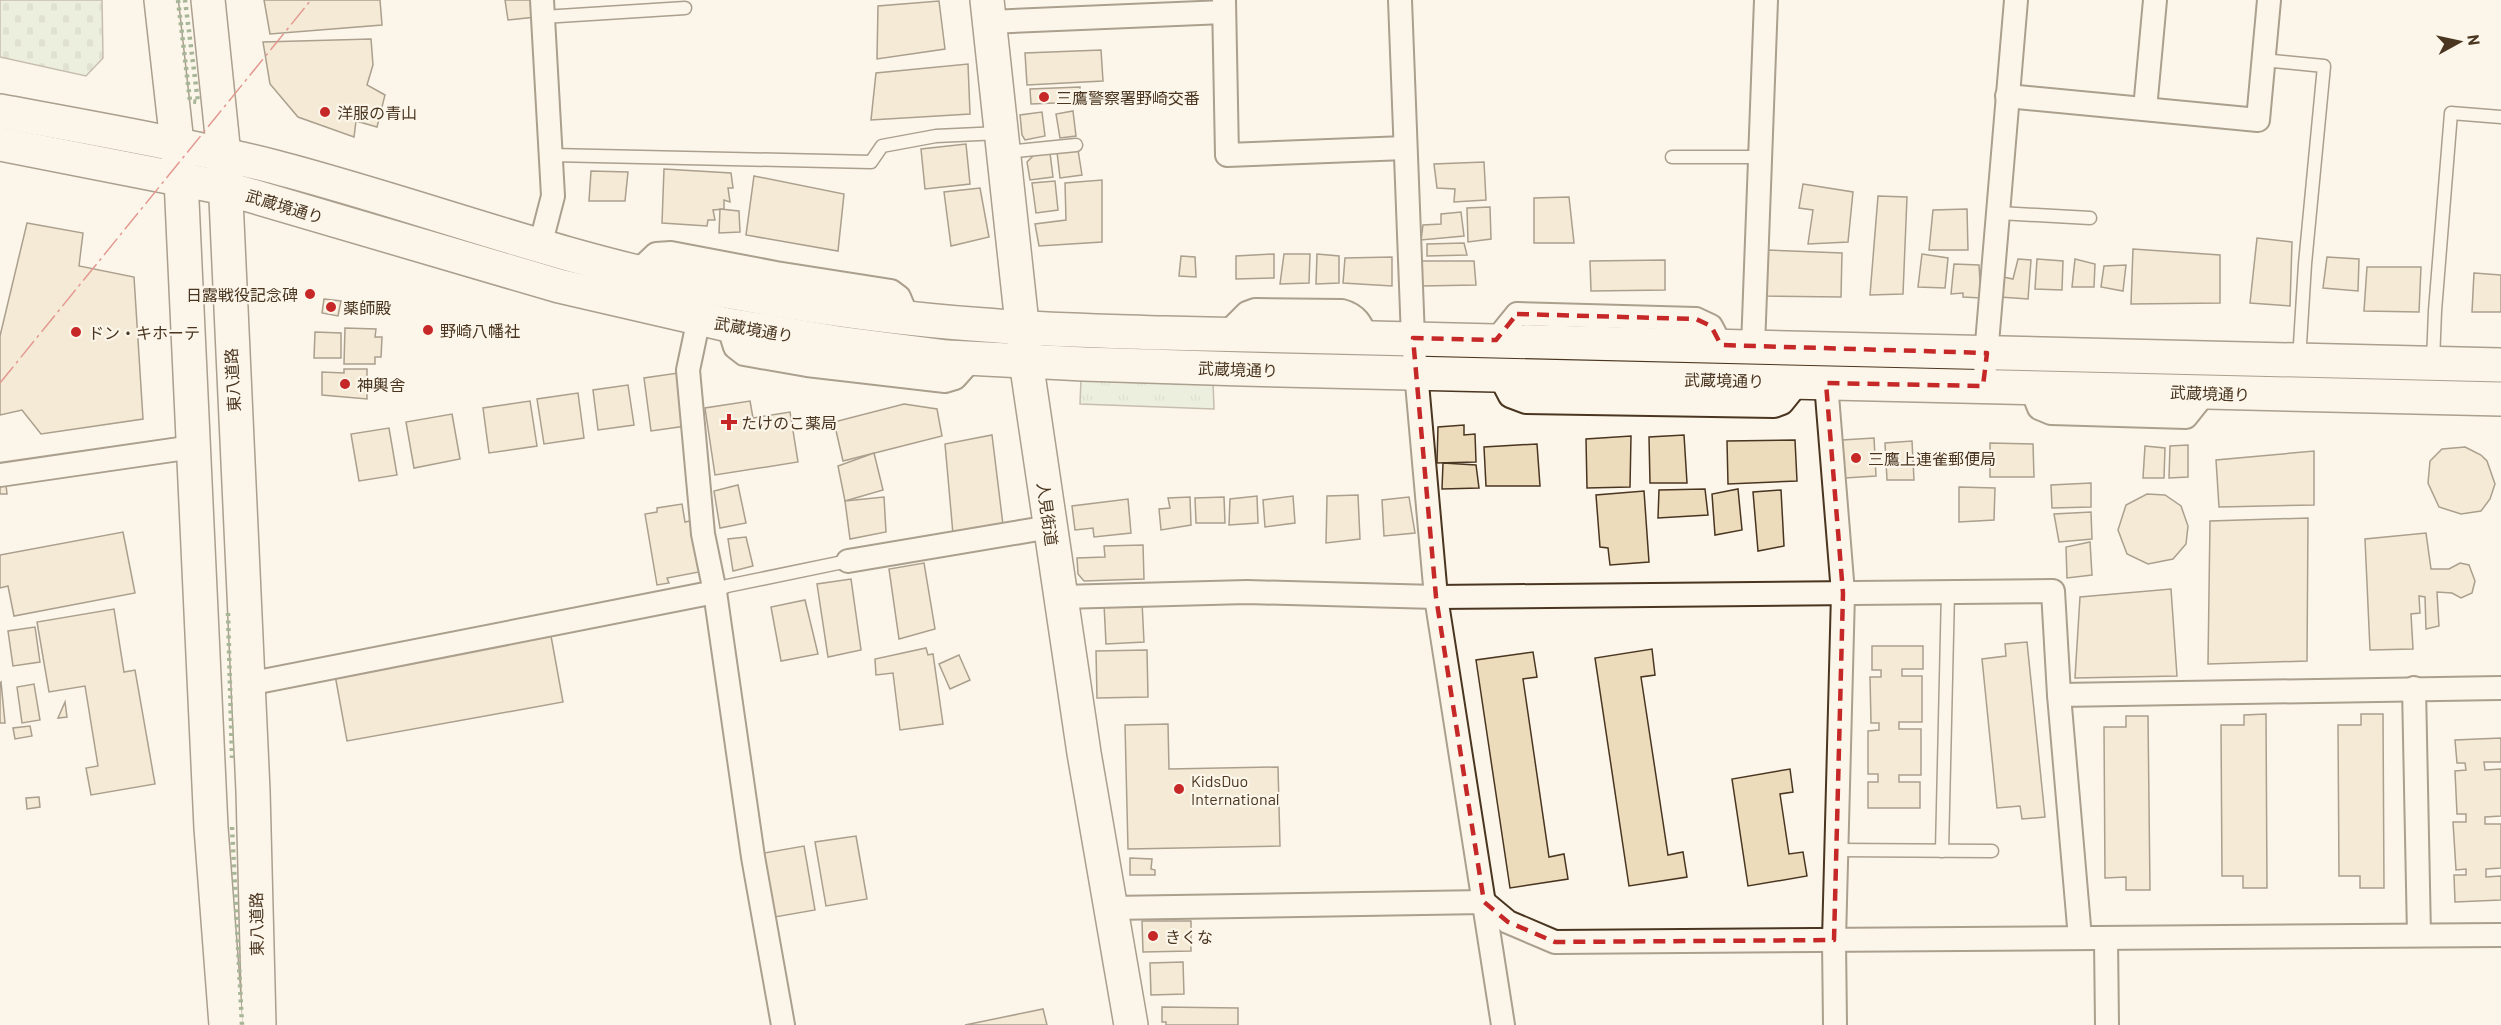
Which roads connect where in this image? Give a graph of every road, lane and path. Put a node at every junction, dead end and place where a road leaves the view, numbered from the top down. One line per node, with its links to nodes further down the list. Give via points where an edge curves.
1 (161, 0): 19 (main road)
2 (208, 0): 22 (main road, 東八道路)
3 (1400, 0): 21 (street)
4 (1766, 0): 25 (street)
5 (2016, 0): 13 (street)
6 (2155, 0): 14 (street)
7 (2269, 0): 12 (street)
8 (1224, 6): 11 (street); 21 (street, via 1227,155)
9 (543, 8): 10 (lane); 23 (street)
10 (685, 8)
11 (988, 11): 17 (main road, 人見街道)
12 (2264, 60): 14 (street, via 2258,120); 37 (lane, via 2324,66)
13 (2007, 96): 14 (street); 28 (street)
14 (2145, 109)
15 (0, 111): 19 (main road, 武蔵境通り)
16 (2501, 117): 39 (lane, via 2451,113)
17 (1001, 143): 20 (lane); 23 (lane, via 936,136 882,146 871,162); 32 (main road, 人見街道)
18 (0, 144): 26 (main road, 武蔵境通り)
19 (178, 144): 22 (main road, 武蔵境通り); 26 (main road)
20 (1076, 144)
21 (1405, 148): 33 (street)
22 (224, 155): 27 (main road, 東八道路); 30 (main road, 武蔵境通り)
23 (552, 155): 30 (street, via 553,196)
24 (1672, 157): 25 (lane)
25 (1760, 157): 34 (street)
26 (181, 179): 27 (main road, 武蔵境通り); 46 (main road)
27 (225, 189): 31 (main road, 武蔵境通り, via 560,286); 55 (main road, 東八道路)
28 (1999, 213): 29 (lane); 35 (street)
29 (2090, 218)
30 (540, 246): 32 (main road, 武蔵境通り, via 637,272 750,295 908,318)
31 (714, 322): 36 (main road, 武蔵境通り, via 838,343); 51 (street, via 688,370 703,534)
32 (1022, 326): 33 (main road, 武蔵境通り); 36 (main road, 人見街道)
33 (1413, 338): 34 (main road, 武蔵境通り); 41 (street)
34 (1737, 346): 35 (main road, 武蔵境通り)
35 (1987, 353): 37 (main road, 武蔵境通り); 43 (street)
36 (1026, 361): 41 (main road, 武蔵境通り); 48 (main road, 人見街道)
37 (2299, 361): 38 (main road, 武蔵境通り)
38 (2337, 362): 39 (main road, 武蔵境通り); 44 (main road, via 2375,378 2418,381 2420,391)
39 (2433, 364): 40 (main road, 武蔵境通り)
40 (2501, 365)
41 (1416, 372): 42 (main road, 武蔵境通り); 54 (street)
42 (1813, 382): 43 (main road, 武蔵境通り); 52 (street)
43 (1983, 386): 44 (main road, 武蔵境通り)
44 (2411, 397): 45 (main road, 武蔵境通り)
45 (2501, 399)
46 (193, 447): 47 (street); 59 (main road)
47 (0, 475)
48 (1050, 527): 49 (street); 53 (main road, 人見街道)
49 (848, 561): 51 (lane, via 727,586)
50 (1948, 591): 52 (street); 58 (street, via 2053,591); 64 (lane)
51 (715, 592): 55 (street); 77 (street, via 753,857)
52 (1843, 593): 54 (street); 63 (street)
53 (1061, 597): 54 (street, via 1247,592); 67 (main road, 人見街道)
54 (1436, 597): 66 (street)
55 (248, 684): 60 (main road, 東八道路)
56 (2414, 688): 57 (street); 58 (street); 70 (street)
57 (2501, 688)
58 (2060, 695): 71 (street)
59 (209, 758): 60 (main road, via 221,776 236,779 245,775); 62 (main road)
60 (251, 760): 61 (main road, 東八道路)
61 (254, 824): 62 (main road, via 248,810 229,804 218,809); 76 (main road, 東八道路)
62 (211, 828): 75 (main road)
63 (1836, 850): 64 (lane); 73 (street)
64 (1942, 851): 65 (lane)
65 (1992, 851)
66 (1484, 902): 67 (street); 68 (street); 74 (street)
67 (1110, 908): 78 (main road, 人見街道)
68 (1508, 922): 73 (street, via 1555,942); 74 (street)
69 (2501, 934): 70 (street)
70 (2419, 935): 72 (street)
71 (2080, 938): 72 (street); 73 (street)
72 (2106, 939): 81 (street)
73 (1834, 940): 80 (street)
74 (1491, 957): 79 (street)
75 (226, 1025)
76 (259, 1025)
77 (783, 1025)
78 (1131, 1025)
79 (1503, 1025)
80 (1835, 1025)
81 (2107, 1025)

